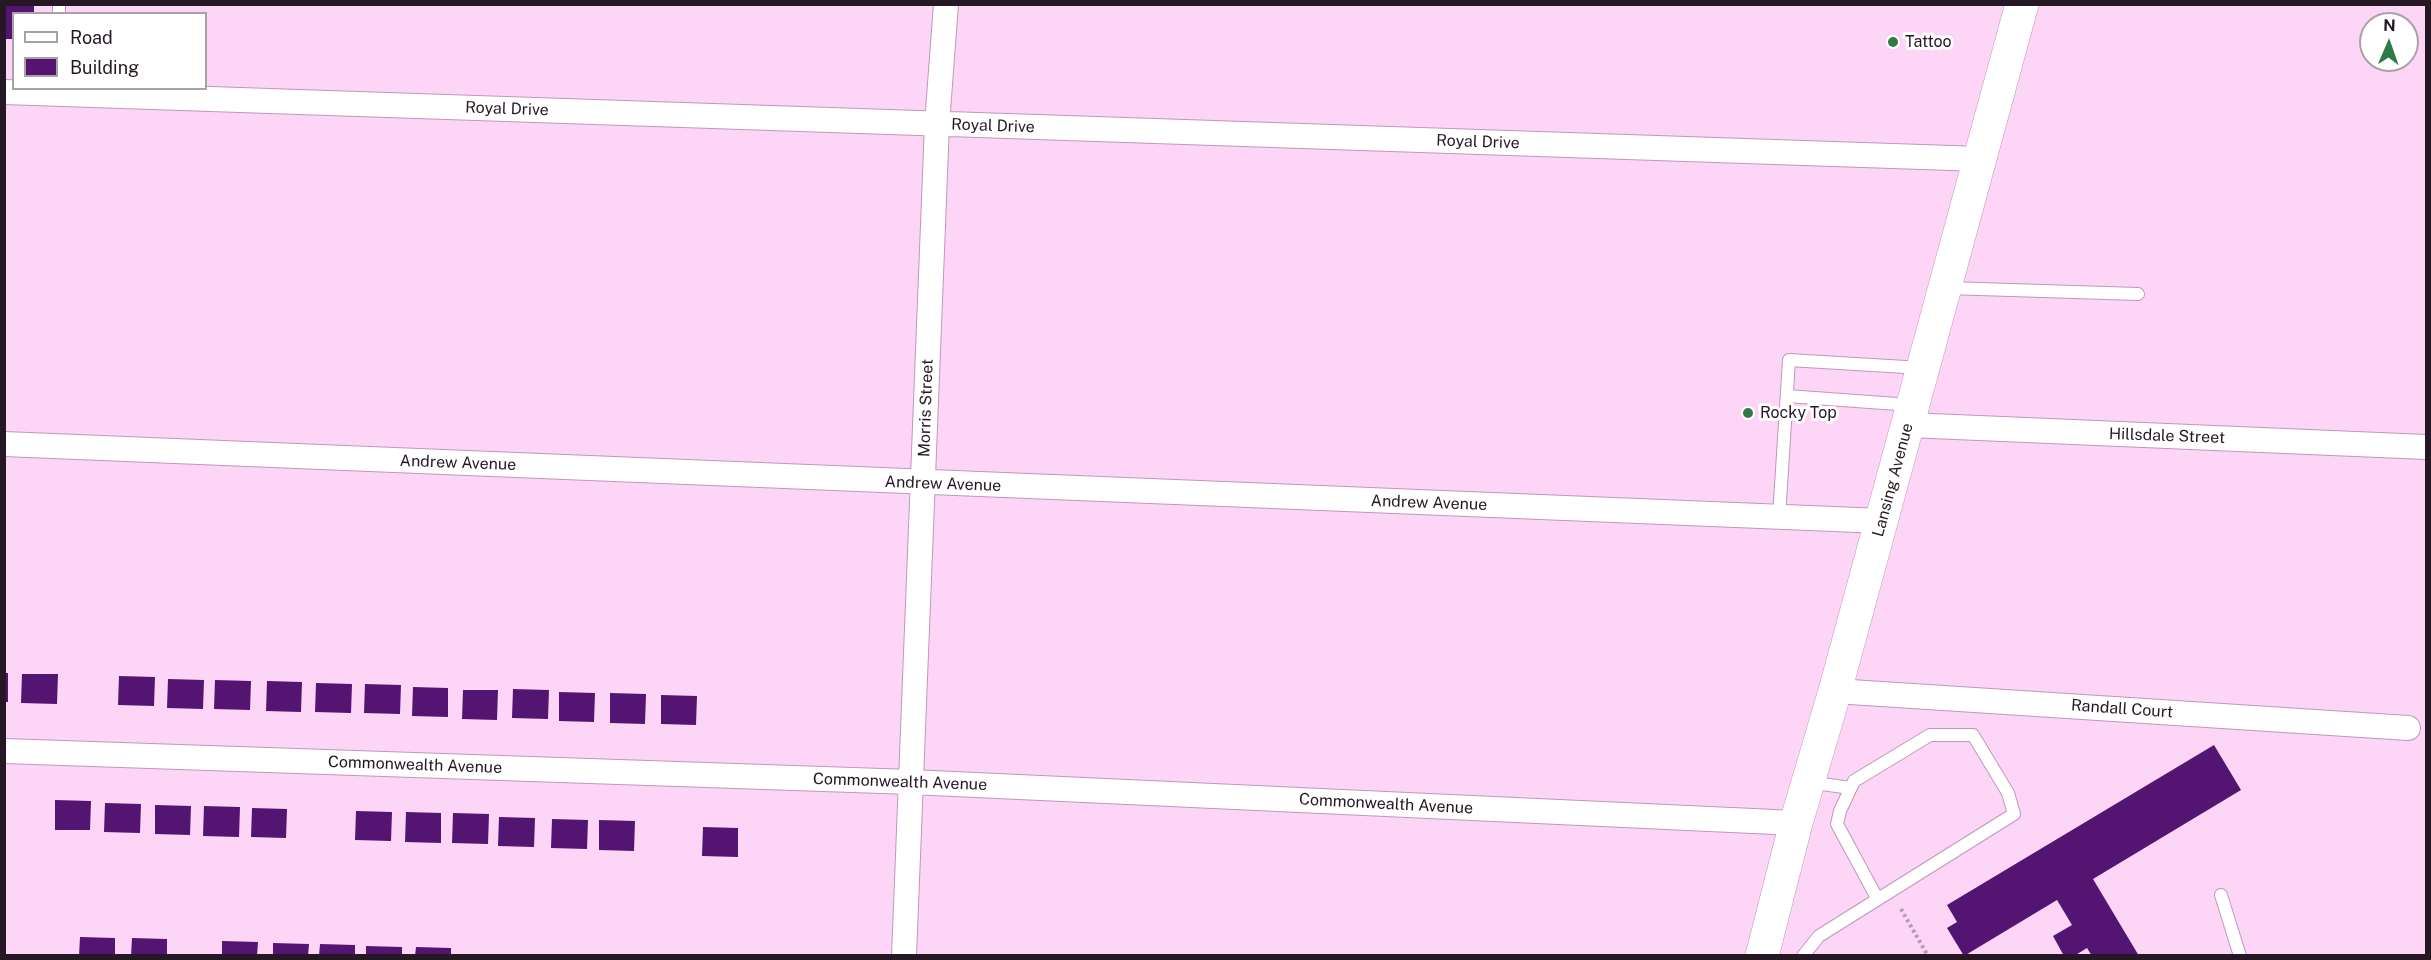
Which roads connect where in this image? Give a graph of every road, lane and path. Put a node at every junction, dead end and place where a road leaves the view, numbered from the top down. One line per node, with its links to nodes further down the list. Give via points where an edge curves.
1 (946, 4): 4 (street, Morris Street)
2 (2022, 4): 5 (main road, Lansing Avenue)
3 (4, 92): 4 (street, Royal Drive)
4 (937, 124): 5 (street, Royal Drive); 13 (street, Morris Street)
5 (1981, 159): 6 (main road, Lansing Avenue)
6 (1946, 288): 7 (lane); 8 (main road, Lansing Avenue)
7 (2138, 294)
8 (1924, 368): 9 (lane, via 1789,360); 10 (main road, Lansing Avenue)
9 (1787, 396): 10 (lane); 14 (lane)
10 (1911, 415): 12 (street, Hillsdale Street); 15 (main road, Lansing Avenue)
11 (4, 444): 13 (street, Andrew Avenue)
12 (2427, 447)
13 (923, 483): 14 (street, Andrew Avenue); 20 (street, Morris Street)
14 (1779, 517): 15 (street, Andrew Avenue)
15 (1882, 521): 16 (main road, Lansing Avenue)
16 (1835, 691): 17 (street, Randall Court); 19 (main road, Lansing Avenue)
17 (2408, 728)
18 (4, 751): 20 (street, Commonwealth Avenue)
19 (1808, 781): 21 (lane); 22 (main road, Lansing Avenue)
20 (911, 782): 22 (street, Commonwealth Avenue); 26 (street, Morris Street)
21 (1850, 788): 24 (lane, via 1837,824); 24 (lane, via 1854,781 1930,735 1973,735 2008,793 2014,814)
22 (1796, 823): 27 (main road, Lansing Avenue)
23 (2221, 895): 30 (lane)
24 (1877, 898): 28 (lane, via 1819,936)
25 (1900, 909): 29 (path)
26 (904, 956)
27 (1762, 956)
28 (1803, 956)
29 (1928, 956)
30 (2240, 956)

